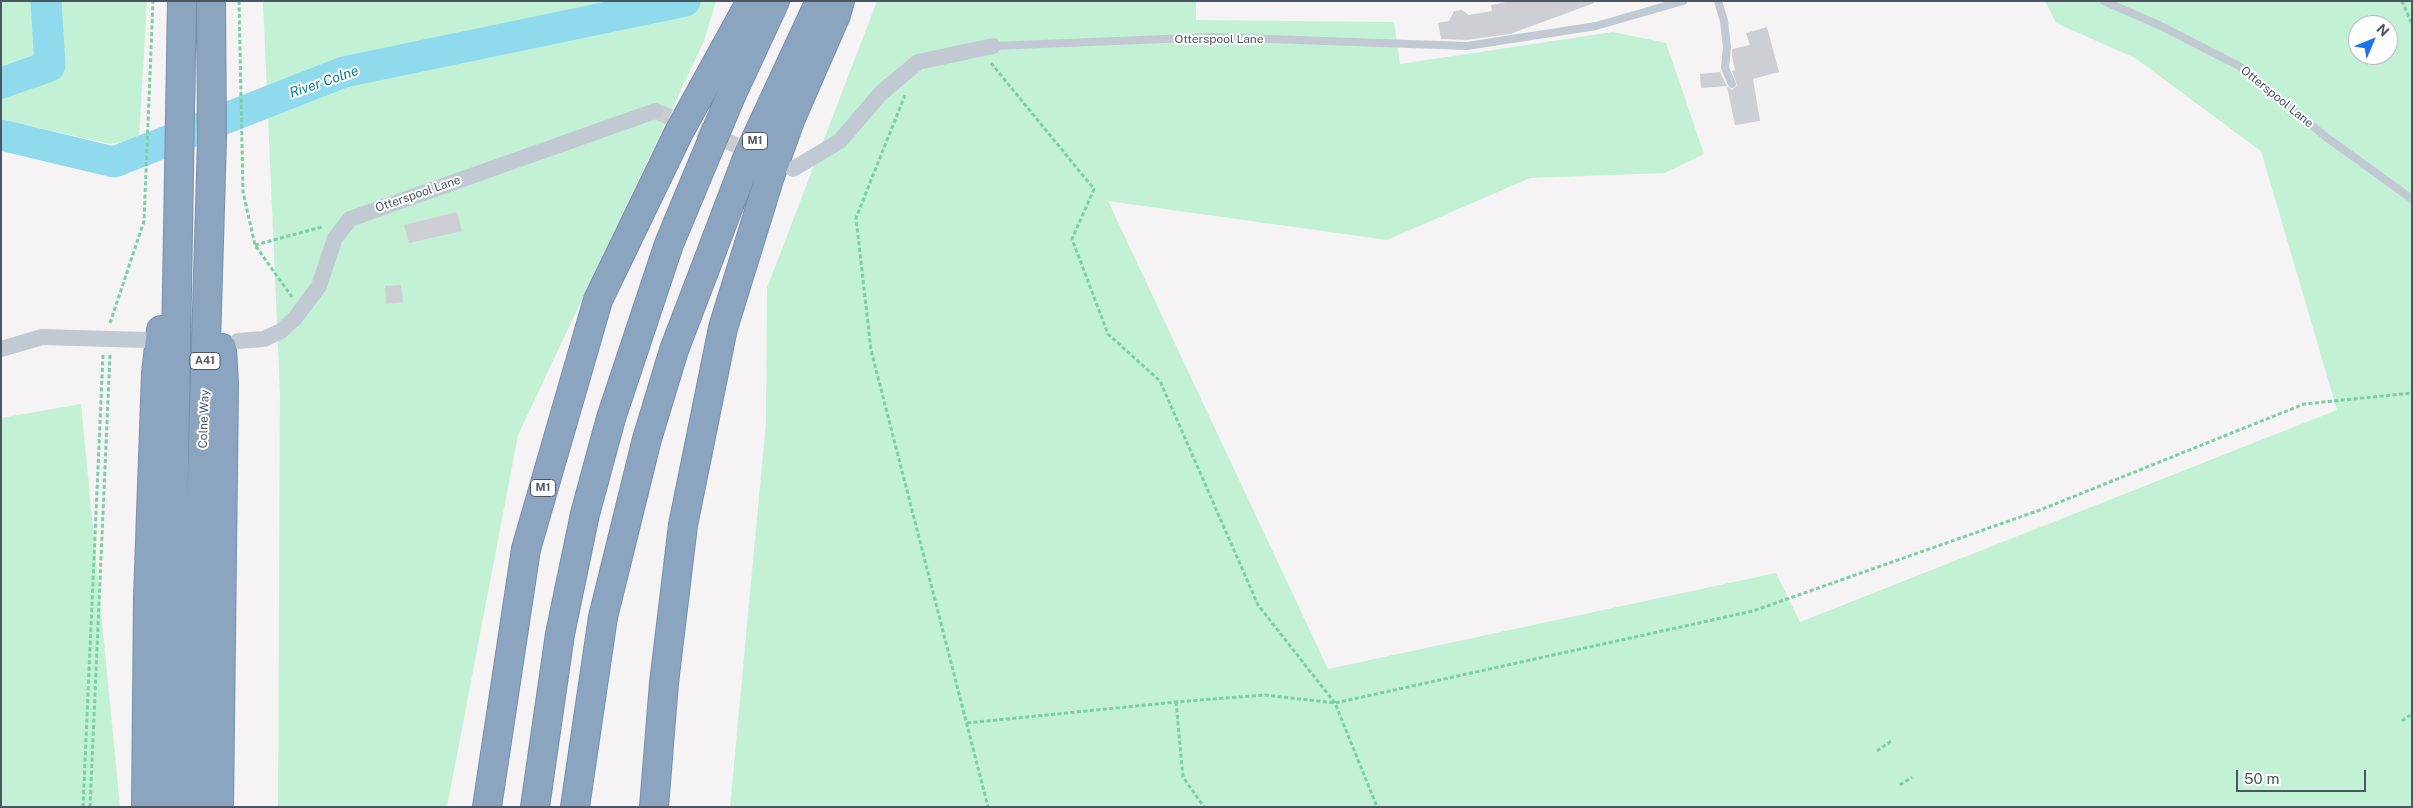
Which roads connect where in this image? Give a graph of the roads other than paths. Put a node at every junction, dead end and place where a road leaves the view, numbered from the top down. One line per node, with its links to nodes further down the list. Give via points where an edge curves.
1 (182, 1): 14 (highway, A41)
2 (211, 1): 12 (highway, Colne Way / A41)
3 (750, 1): 23 (highway, M1, via 675,141 598,300 526,549)
4 (775, 1): 24 (highway, via 718,125 669,244 611,418 585,514 560,634)
5 (1683, 1): 9 (lane, Otterspool Lane, via 1596,26 1467,46 1213,37)
6 (1718, 1): 10 (lane, via 1727,47 1725,68)
7 (2104, 1): 15 (lane, Otterspool Lane, via 2239,66 2326,137)
8 (827, 9): 25 (highway, M1, via 775,95 720,226 674,350 647,439 603,617); 26 (highway, M1, via 723,328 683,525 664,683)
9 (986, 47): 13 (street, Otterspool Lane, via 918,62 881,93 840,141)
10 (1732, 84)
11 (655, 111): 17 (street, Otterspool Lane, via 350,219 335,238 319,286 301,310 281,331 264,339)
12 (212, 139): 21 (highway, Colne Way / A41); 22 (highway, via 224,384)
13 (793, 169)
14 (180, 174): 19 (highway, via 156,372 148,598); 20 (highway, A41)
15 (2412, 199)
16 (145, 340): 18 (street, via 42,337)
17 (238, 341)
18 (1, 349)
19 (146, 807)
20 (168, 807)
21 (196, 807)
22 (219, 807)
23 (487, 807)
24 (535, 807)
25 (575, 807)
26 (654, 807)

